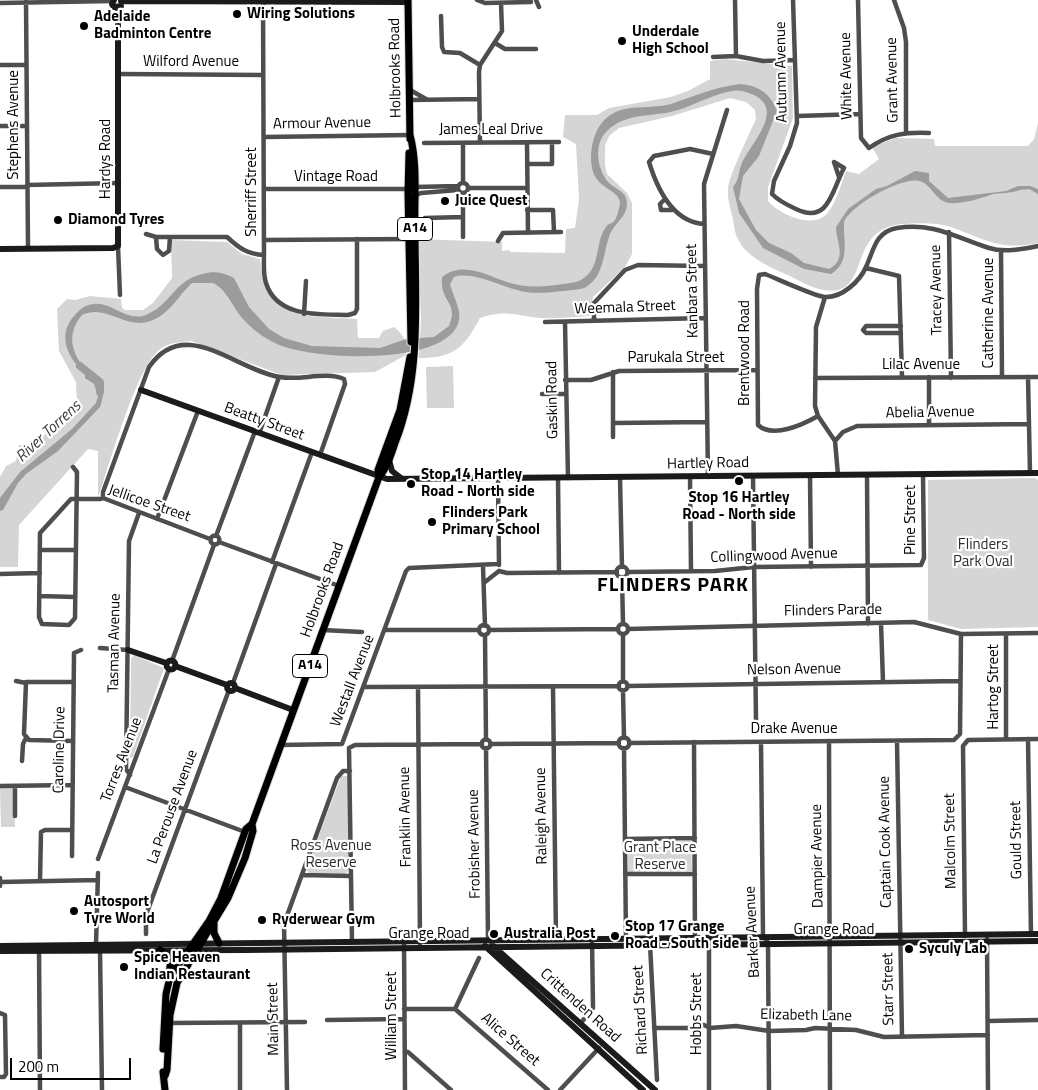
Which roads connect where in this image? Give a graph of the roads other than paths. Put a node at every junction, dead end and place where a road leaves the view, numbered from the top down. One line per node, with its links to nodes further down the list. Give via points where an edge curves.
1 (477, 0): 11 (street)
2 (735, 0): 17 (street)
3 (793, 0): 19 (street, Autumn Avenue)
4 (858, 0): 30 (street, White Avenue)
5 (894, 0): 34 (street, Grant Avenue, via 906,42)
6 (263, 1): 7 (main road); 12 (main road); 24 (street, Sherriff Street)
7 (408, 1): 25 (main road, Holbrooks Road / A14)
8 (534, 1): 11 (street); 13 (street)
9 (26, 2): 10 (street); 12 (street); 21 (street, Stephens Avenue)
10 (0, 3)
11 (501, 3): 15 (street, via 502,31)
12 (117, 4): 23 (main road, Hardys Road)
13 (539, 7)
14 (441, 16): 22 (street, via 444,52 460,53)
15 (495, 43): 16 (street, via 505,49); 22 (street)
16 (536, 49)
17 (736, 56): 18 (street); 19 (street, via 763,61)
18 (713, 57)
19 (794, 60): 31 (street, Autumn Avenue)
20 (0, 65): 21 (street)
21 (26, 65): 33 (street, Stephens Avenue)
22 (480, 66): 26 (street)
23 (118, 74): 24 (street, Wilford Avenue); 47 (main road, Hardys Road)
24 (263, 75): 37 (street, Sherriff Street)
25 (410, 90): 27 (street); 28 (main road, Holbrooks Road / A14)
26 (479, 99): 27 (street); 42 (street)
27 (427, 100): 28 (street)
28 (410, 103): 36 (main road, Holbrooks Road / A14)
29 (727, 110): 44 (street, Kanbara Street)
30 (859, 114): 31 (street); 34 (street, White Avenue, via 861,138 869,148 882,139)
31 (798, 116): 46 (street, Autumn Avenue, via 772,194 804,213 816,213 826,207)
32 (0, 126): 33 (street)
33 (26, 126): 49 (street, Stephens Avenue)
34 (906, 132): 35 (street)
35 (929, 133)
36 (410, 135): 37 (street, Armour Avenue); 51 (main road, Holbrooks Road / A14)
37 (264, 137): 55 (street, Sherriff Street)
38 (552, 142): 39 (street, James Leal Drive); 43 (street, James Leal Drive); 45 (street, via 552,164)
39 (559, 142)
40 (424, 143): 41 (street, James Leal Drive)
41 (463, 143): 42 (street, James Leal Drive); 48 (street)
42 (480, 143): 43 (street, James Leal Drive)
43 (527, 143): 45 (street)
44 (713, 154): 58 (street, via 690,149 650,158 651,169); 63 (street, Kanbara Street, via 704,184)
45 (527, 164): 54 (street)
46 (839, 177)
47 (118, 183): 49 (street); 76 (main road, Hardys Road)
48 (464, 183): 52 (street); 53 (street)
49 (27, 186): 50 (street); 78 (street, Stephens Avenue)
50 (0, 187)
51 (410, 188): 52 (street, Vintage Road); 55 (street, Vintage Road); 57 (main road, Holbrooks Road / A14); 73 (main road, Holbrooks Road / A14)
52 (458, 188): 56 (street); 57 (street, via 421,192)
53 (468, 188): 54 (street); 56 (street)
54 (528, 188): 59 (street)
55 (265, 190): 74 (street, Sherriff Street)
56 (464, 193): 62 (street)
57 (414, 196): 73 (main road, Holbrooks Road / A14)
58 (665, 199): 60 (street); 60 (street, via 660,204 661,210)
59 (527, 210): 64 (street, via 553,210); 67 (street)
60 (672, 210): 63 (street)
61 (425, 218): 62 (street)
62 (463, 218): 71 (street)
63 (704, 224): 82 (street, Kanbara Street)
64 (554, 232): 65 (street); 67 (street)
65 (561, 232)
66 (949, 232): 80 (street, via 990,249); 83 (street, via 916,227 891,230 876,241); 105 (street, Tracey Avenue)
67 (528, 233): 75 (street, via 503,233)
68 (146, 234): 69 (street)
69 (156, 237): 70 (street); 70 (street, via 157,249 163,255 169,251)
70 (170, 237): 81 (street, via 227,237 240,249)
71 (463, 237)
72 (357, 239): 73 (street); 74 (street); 87 (street, Sherriff Street, via 358,309 355,313)
73 (412, 239): 94 (main road, Holbrooks Road / A14)
74 (264, 240): 81 (street, Sherriff Street)
75 (498, 241)
76 (118, 246): 78 (main road); 85 (street, Hardys Road)
77 (1038, 246): 80 (street)
78 (28, 248): 79 (main road)
79 (0, 249)
80 (1001, 250): 99 (street, Catherine Avenue)
81 (264, 256): 87 (street, Sherriff Street, via 264,276 272,293 289,309)
82 (705, 266): 88 (street, Kanbara Street); 89 (street, via 638,265 628,268 594,303)
83 (866, 268): 86 (street, via 854,284 840,294); 92 (street, via 899,276)
84 (306, 281): 87 (street)
85 (120, 295)
86 (825, 297): 96 (street, Brentwood Road, via 765,274 759,275); 103 (street, via 816,327)
87 (304, 314)
88 (705, 318): 89 (street, Weemala Street); 95 (street, Kanbara Street)
89 (594, 321): 91 (street, Weemala Street)
90 (545, 322): 91 (street, Weemala Street)
91 (564, 322): 106 (street, Gaskin Road)
92 (901, 326): 93 (street); 93 (street, via 866,326 863,330 866,333)
93 (901, 333): 104 (street)
94 (412, 361): 121 (main road, Holbrooks Road / A14, via 409,402); 130 (main road, Holbrooks Road / A14, via 400,410 378,470)
95 (706, 370): 96 (street, Parukala Street); 97 (street, Parukala Street); 112 (street, Kanbara Street)
96 (757, 370): 111 (street, Brentwood Road, via 758,423 763,429 794,429)
97 (613, 372): 106 (street, Parukala Street, via 591,380); 113 (street)
98 (929, 377): 104 (street, Lilac Avenue); 105 (street, Lilac Avenue); 115 (street)
99 (1002, 377): 100 (street, Lilac Avenue); 105 (street, Lilac Avenue)
100 (1028, 377): 101 (street, Lilac Avenue); 114 (street)
101 (1038, 377)
102 (279, 378): 107 (street, via 194,345 176,345 153,360); 116 (street); 120 (street, via 344,379)
103 (815, 378): 104 (street, Lilac Avenue); 111 (street)
104 (902, 378)
105 (951, 378)
106 (566, 380): 109 (street, Gaskin Road)
107 (141, 390): 110 (main road, Beatty Street); 137 (street)
108 (542, 394): 109 (street)
109 (566, 394): 133 (street, Gaskin Road)
110 (198, 411): 116 (main road, Beatty Street); 140 (street)
111 (818, 416): 118 (street)
112 (707, 422): 113 (street); 127 (street, Kanbara Street)
113 (614, 424): 117 (street)
114 (1029, 424): 115 (street, Abelia Avenue); 123 (street)
115 (929, 425): 118 (street, Abelia Avenue, via 857,426 843,432)
116 (257, 433): 119 (main road, Beatty Street); 141 (street)
117 (613, 437)
118 (836, 441): 125 (street)
119 (312, 452): 120 (main road, Beatty Street); 147 (street, La Perouse Avenue)
120 (320, 455): 130 (main road, Beatty Street)
121 (389, 460): 130 (main road, Holbrooks Road / A14); 135 (main road, via 392,471)
122 (73, 467): 138 (street, via 77,472)
123 (1034, 472): 124 (main road, Hartley Road)
124 (923, 474): 126 (main road, Hartley Road); 149 (street, Pine Street, via 924,558)
125 (838, 475): 126 (main road, Hartley Road); 129 (main road, Hartley Road)
126 (866, 475): 152 (street)
127 (708, 476): 128 (main road, Hartley Road); 131 (main road, Hartley Road)
128 (753, 476): 129 (main road, Hartley Road); 153 (street)
129 (810, 476): 154 (street)
130 (379, 477): 135 (main road, Hartley Road); 164 (main road, Holbrooks Road / A14)
131 (690, 477): 134 (main road, Hartley Road); 156 (street)
132 (558, 478): 133 (main road, Hartley Road); 136 (main road, Hartley Road); 160 (street)
133 (568, 478): 134 (main road, Hartley Road)
134 (620, 478): 151 (street)
135 (401, 479): 136 (main road, Hartley Road)
136 (498, 479): 148 (street)
137 (103, 498): 138 (street, Jellicoe Street); 139 (street, Jellicoe Street)
138 (77, 499): 145 (street, via 71,499 40,533); 146 (street)
139 (139, 513): 140 (street, Jellicoe Street); 186 (street, Tasman Avenue, via 129,541)
140 (157, 519): 142 (street, Jellicoe Street)
141 (216, 536): 142 (street); 143 (street)
142 (210, 539): 144 (street)
143 (219, 542): 144 (street); 147 (street)
144 (214, 545): 187 (street, Torres Avenue)
145 (40, 550): 146 (street); 159 (street)
146 (76, 550): 166 (street)
147 (274, 563): 164 (street); 197 (street, La Perouse Avenue)
148 (498, 564): 150 (street); 155 (street)
149 (921, 564): 152 (street, Collingwood Avenue)
150 (483, 566): 163 (street); 175 (street, Westall Avenue, via 409,568)
151 (622, 566): 157 (street); 158 (street)
152 (868, 566): 154 (street, Collingwood Avenue); 169 (street)
153 (754, 567): 154 (street, Collingwood Avenue); 156 (street, Collingwood Avenue, via 716,572); 170 (street)
154 (811, 567)
155 (498, 571): 160 (street); 163 (street)
156 (691, 571): 158 (street, Collingwood Avenue)
157 (617, 572): 160 (street); 162 (street)
158 (628, 572): 162 (street)
159 (40, 573): 161 (street); 165 (street)
160 (559, 573)
161 (0, 574)
162 (622, 577): 168 (street)
163 (485, 582): 171 (street)
164 (339, 586): 174 (main road, Holbrooks Road / A14)
165 (39, 596): 166 (street); 166 (street, via 40,621 56,625 72,623)
166 (75, 597)
167 (881, 623): 169 (street, Flinders Parade); 180 (street, Flinders Parade, via 914,622); 192 (street)
168 (623, 624): 172 (street); 173 (street)
169 (868, 624): 170 (street, Flinders Parade)
170 (755, 625): 173 (street, Flinders Parade, via 712,629); 194 (street)
171 (484, 626): 176 (street); 177 (street)
172 (618, 629): 177 (street); 179 (street)
173 (628, 629): 179 (street)
174 (323, 630): 178 (street); 203 (main road, Holbrooks Road / A14)
175 (386, 630): 176 (street); 198 (street, Westall Avenue)
176 (479, 630): 182 (street)
177 (489, 630): 182 (street)
178 (362, 632)
179 (623, 634): 189 (street)
180 (961, 634): 183 (street, Flinders Parade); 190 (street)
181 (1038, 634): 183 (street, Flinders Parade)
182 (485, 635): 199 (street)
183 (1006, 635): 208 (street, Hartog Street)
184 (100, 648): 186 (street)
185 (81, 650): 191 (street, Caroline Drive, via 74,653)
186 (128, 650): 187 (main road); 227 (street, Tasman Avenue, via 126,768)
187 (171, 665): 197 (main road); 227 (street, Torres Avenue)
188 (16, 681): 193 (street)
189 (623, 681): 195 (street); 196 (street)
190 (960, 681): 192 (street, Nelson Avenue); 213 (street, Drake Avenue, via 958,738)
191 (73, 682): 193 (street); 211 (street, Caroline Drive)
192 (883, 682): 194 (street, Nelson Avenue)
193 (26, 683): 205 (street)
194 (756, 683): 196 (street, Nelson Avenue); 204 (street)
195 (618, 686): 200 (street); 202 (street)
196 (628, 686): 202 (street)
197 (231, 687): 203 (main road); 232 (street, La Perouse Avenue)
198 (363, 687): 201 (street); 221 (street, Westall Avenue, via 342,744)
199 (485, 687): 200 (street); 201 (street); 207 (street)
200 (554, 687): 216 (street, Raleigh Avenue)
201 (418, 688): 222 (street, Franklin Avenue)
202 (623, 691): 206 (street)
203 (293, 710): 221 (main road, Holbrooks Road / A14)
204 (756, 720)
205 (26, 738): 211 (street); 225 (street)
206 (624, 738): 217 (street); 218 (street)
207 (486, 739): 219 (street); 220 (street)
208 (1006, 739): 209 (street); 254 (street, Malcolm Street, via 966,742 963,746)
209 (1028, 739): 210 (street); 252 (street, Gould Street)
210 (1038, 739)
211 (73, 741): 228 (street, Caroline Drive)
212 (829, 741): 213 (street, Drake Avenue); 215 (street, Drake Avenue); 255 (street, Dampier Avenue)
213 (897, 741): 253 (street, Captain Cook Avenue)
214 (694, 742): 215 (street, Drake Avenue); 218 (street, Drake Avenue); 236 (street)
215 (761, 742): 250 (street, Barker Avenue)
216 (554, 743): 217 (street); 220 (street); 260 (street, Raleigh Avenue)
217 (619, 743): 224 (street)
218 (629, 743): 224 (street)
219 (482, 744): 222 (street); 223 (street)
220 (491, 744): 223 (street)
221 (280, 745): 235 (main road, Holbrooks Road / A14)
222 (417, 745): 226 (street, via 352,746); 267 (street, Franklin Avenue)
223 (486, 748): 264 (street, Frobisher Avenue)
224 (624, 748): 237 (street)
225 (22, 762)
226 (350, 771): 243 (street, Main Street, via 343,771 337,778); 244 (street)
227 (130, 775): 231 (street, Torres Avenue)
228 (72, 785): 230 (street); 234 (street, Caroline Drive)
229 (0, 786): 230 (street)
230 (16, 786): 233 (street)
231 (125, 787): 232 (street); 239 (street, Torres Avenue)
232 (186, 810): 235 (street); 249 (street, La Perouse Avenue, via 146,915)
233 (15, 816)
234 (72, 830): 238 (street, Caroline Drive); 246 (street, via 41,832)
235 (248, 833): 248 (main road, Holbrooks Road / A14, via 241,869); 273 (main road, Holbrooks Road / A14, via 221,898)
236 (694, 838): 237 (street); 242 (street)
237 (624, 839): 241 (street)
238 (72, 856)
239 (98, 859)
240 (98, 873): 245 (street)
241 (625, 874): 242 (street); 262 (street)
242 (695, 874): 257 (street)
243 (302, 875): 244 (street); 268 (street, Main Street, via 284,924)
244 (351, 876): 259 (street)
245 (98, 880): 246 (street); 272 (street)
246 (40, 881): 247 (street)
247 (0, 882)
248 (214, 922): 263 (main road, via 214,933); 273 (main road, Holbrooks Road / A14)
249 (146, 934)
250 (763, 938): 255 (main road, Grange Road); 258 (main road, Grange Road); 265 (street, Barker Avenue)
251 (987, 938): 252 (main road, Grange Road); 254 (main road, Grange Road); 286 (street)
252 (1035, 938)
253 (900, 939): 254 (main road, Grange Road); 255 (main road, Grange Road); 298 (street, Starr Street)
254 (965, 939)
255 (830, 940): 265 (main road, Grange Road); 295 (street, Dampier Avenue)
256 (650, 941): 257 (main road, Grange Road); 262 (main road, Grange Road); 292 (street, Richard Street)
257 (695, 941): 258 (main road, Grange Road)
258 (709, 941): 265 (main road, Grange Road); 293 (street, Hobbs Street)
259 (352, 942): 266 (main road, Grange Road); 268 (main road, Grange Road)
260 (556, 942): 261 (main road, Grange Road); 264 (main road, Grange Road); 271 (main road, Grange Road)
261 (592, 942): 262 (main road, Grange Road); 291 (street, via 592,1008)
262 (626, 942)
263 (219, 943): 268 (main road, Grange Road); 273 (main road, Grange Road)
264 (487, 943): 267 (main road, Grange Road); 270 (main road, Grange Road); 294 (main road, Crittenden Road)
265 (768, 943): 296 (street, Barker Avenue)
266 (404, 944): 267 (main road, Grange Road); 268 (main road, Grange Road); 280 (street, William Street)
267 (420, 944)
268 (284, 945): 273 (main road, Grange Road); 287 (street, Main Street)
269 (0, 946): 274 (main road, Grange Road)
270 (494, 946): 271 (main road, Grange Road); 277 (main road, Crittenden Road)
271 (509, 946): 277 (main road, via 503,950)
272 (98, 947): 273 (main road, Grange Road); 274 (main road, Grange Road); 275 (main road, Grange Road); 306 (street)
273 (193, 947): 275 (main road, Grange Road); 279 (main road, A14); 289 (main road, A14, via 177,983)
274 (39, 948): 276 (main road, Grange Road); 305 (street)
275 (160, 950): 279 (main road, via 171,960)
276 (0, 951)
277 (504, 955): 291 (main road, Crittenden Road)
278 (480, 958): 281 (street)
279 (168, 983): 302 (main road, A14)
280 (404, 1009): 281 (street); 283 (street, William Street)
281 (455, 1009): 312 (street, Alice Street)
282 (2, 1014): 303 (street, via 6,1074)
283 (404, 1019): 284 (street); 301 (street, William Street)
284 (327, 1020)
285 (1038, 1020): 286 (street)
286 (988, 1021): 297 (street)
287 (286, 1022): 288 (street); 290 (street); 309 (street, Main Street)
288 (306, 1022)
289 (170, 1023): 290 (street); 302 (main road, A14)
290 (240, 1023): 308 (street)
291 (581, 1023): 294 (street); 299 (main road, Crittenden Road)
292 (654, 1028): 293 (street, Elizabeth Lane, via 704,1025); 304 (street, Richard Street)
293 (710, 1028): 296 (street, Elizabeth Lane, via 736,1026); 316 (street, Hobbs Street)
294 (575, 1029): 300 (main road, Crittenden Road)
295 (830, 1030): 296 (street, Elizabeth Lane); 298 (street, Elizabeth Lane); 318 (street, Dampier Avenue)
296 (769, 1031): 317 (street, Barker Avenue)
297 (988, 1035): 298 (street, Elizabeth Lane); 319 (street)
298 (902, 1036)
299 (604, 1044): 300 (street); 315 (main road, Crittenden Road)
300 (598, 1049): 313 (street); 314 (main road, Crittenden Road)
301 (405, 1052): 310 (street, William Street); 311 (street)
302 (165, 1076): 307 (main road, A14)
303 (0, 1077)
304 (657, 1080)
305 (40, 1090)
306 (102, 1090)
307 (165, 1090)
308 (240, 1090)
309 (287, 1090)
310 (405, 1090)
311 (451, 1090)
312 (548, 1090)
313 (560, 1090)
314 (643, 1090)
315 (655, 1090)
316 (709, 1090)
317 (769, 1090)
318 (830, 1090)
319 (988, 1090)

